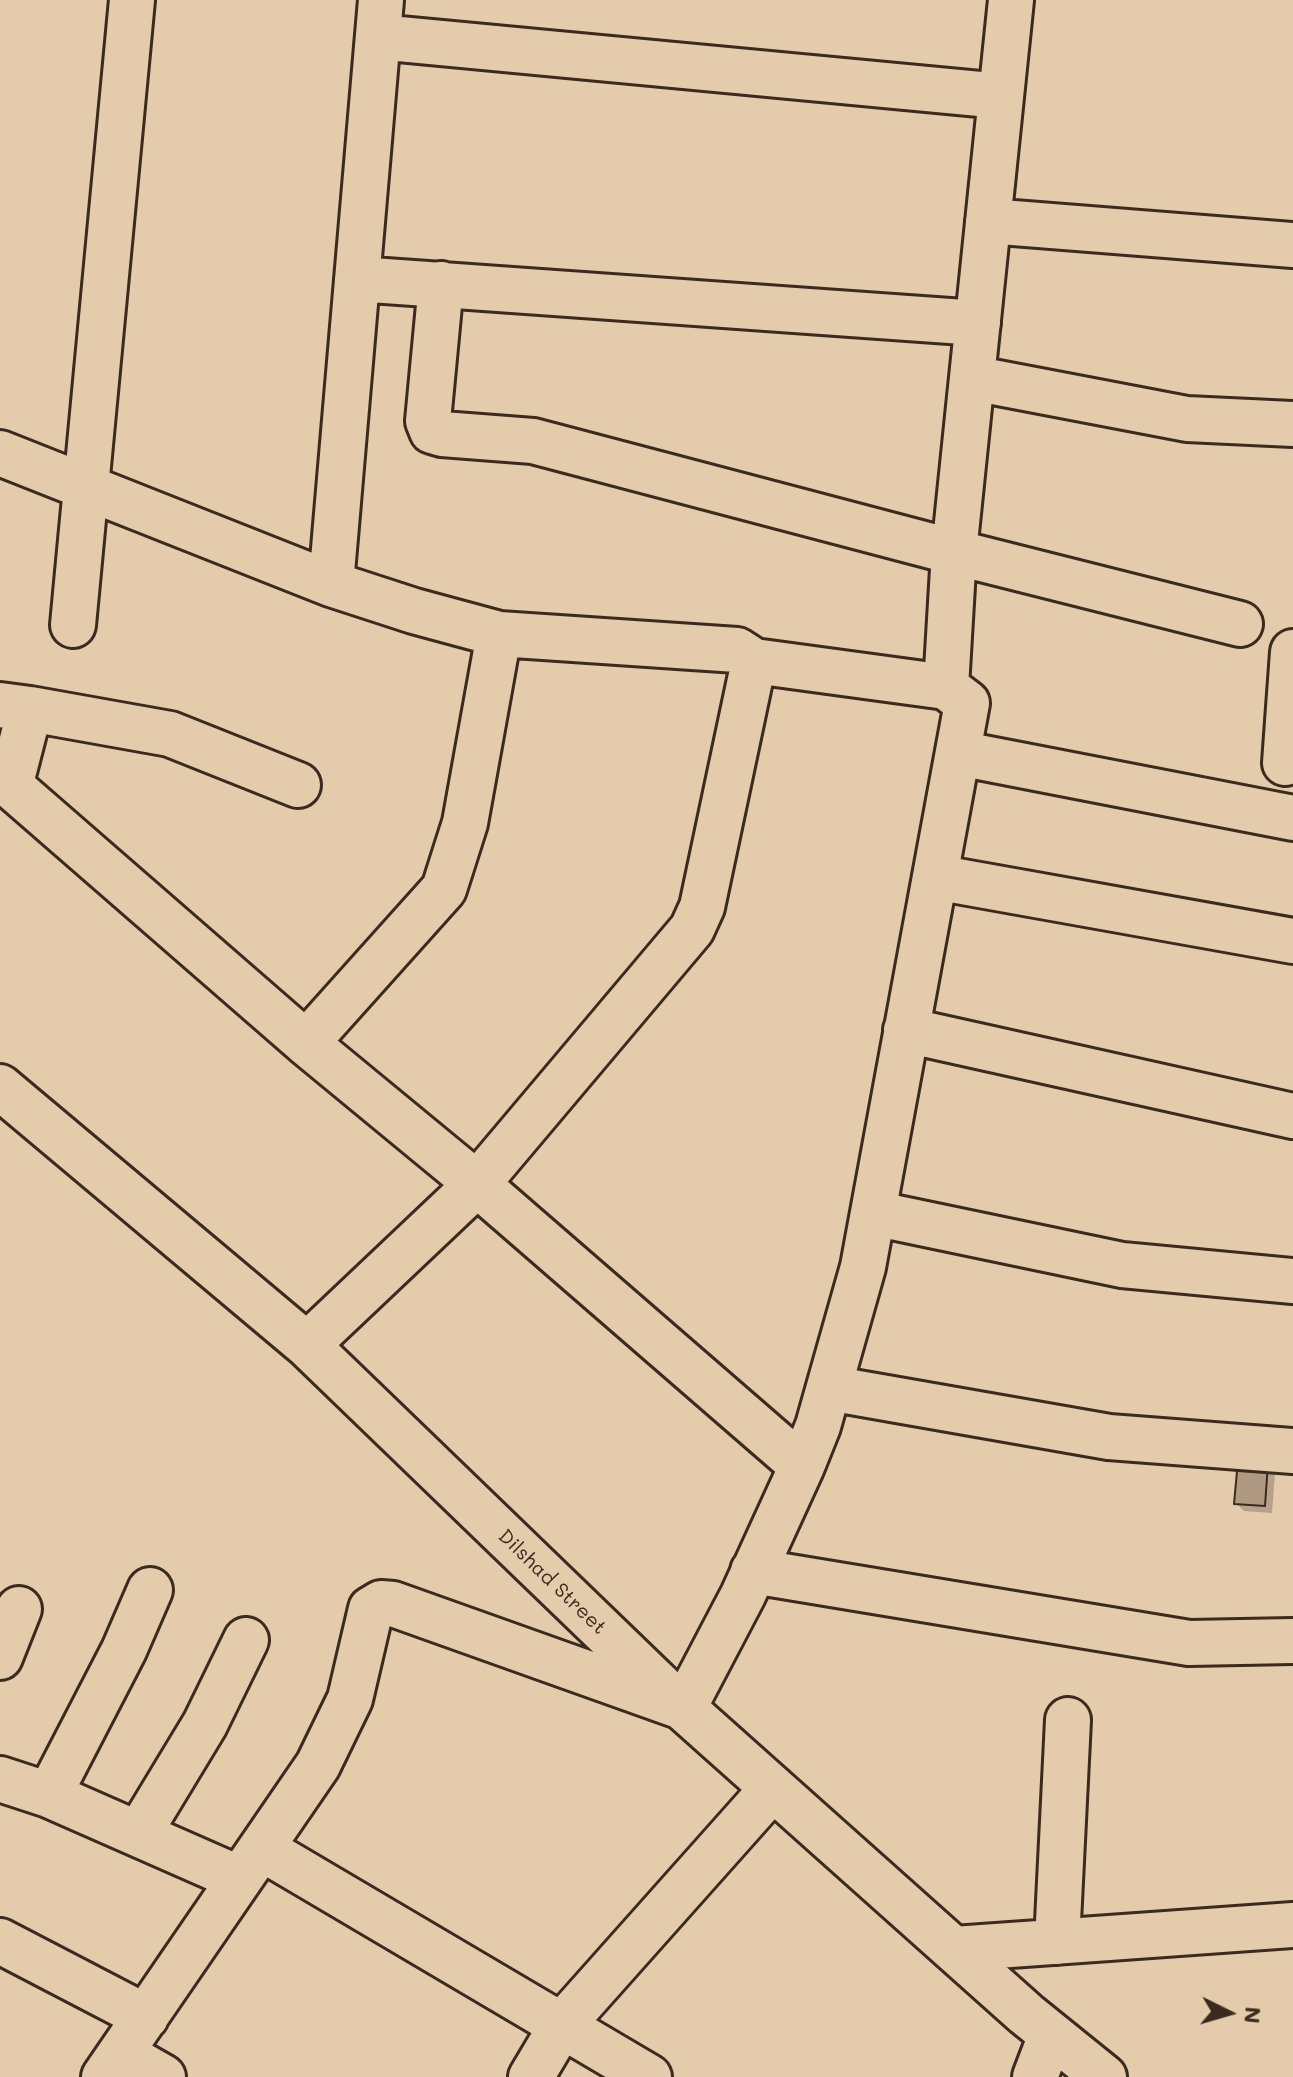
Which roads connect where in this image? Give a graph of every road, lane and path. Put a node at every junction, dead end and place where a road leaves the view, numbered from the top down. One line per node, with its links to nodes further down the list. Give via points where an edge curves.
1 (132, 0): 13 (street)
2 (1011, 0): 4 (street)
3 (380, 18): 4 (street); 7 (street)
4 (1001, 96): 5 (street)
5 (988, 221): 6 (street); 9 (street)
6 (1293, 245)
7 (357, 279): 8 (street); 15 (street)
8 (441, 284): 9 (street); 14 (street, via 428,421 432,431 533,441)
9 (978, 323): 10 (street)
10 (972, 378): 11 (street, via 1187,419); 14 (street)
11 (1293, 424)
12 (0, 453): 13 (street)
13 (86, 488): 15 (street); 17 (street)
14 (954, 552): 16 (street); 21 (street)
15 (331, 584): 18 (street)
16 (1240, 624)
17 (73, 625)
18 (499, 634): 20 (street, via 737,650); 30 (street, via 465,823 444,889)
19 (1293, 652): 24 (street)
20 (754, 661): 21 (street); 33 (street, via 702,907 692,929)
21 (946, 687): 23 (street, via 967,703)
22 (15, 707): 25 (street, via 170,734); 30 (street, via 13,788)
23 (958, 753): 26 (street); 27 (street)
24 (1285, 763)
25 (298, 785)
26 (1293, 818)
27 (935, 877): 28 (street); 29 (street)
28 (1293, 941)
29 (906, 1030): 32 (street); 34 (street)
30 (306, 1043): 33 (street)
31 (2, 1099): 36 (street, Dilshad Street)
32 (1293, 1116)
33 (477, 1184): 36 (street); 39 (street)
34 (873, 1213): 35 (street, via 1122,1265); 37 (street)
35 (1293, 1281)
36 (307, 1345): 46 (street, Dilshad Street)
37 (829, 1388): 38 (street, via 1109,1437); 39 (street)
38 (1293, 1451)
39 (802, 1466): 40 (street)
40 (753, 1571): 44 (street, via 1189,1643); 46 (street)
41 (150, 1590): 50 (street)
42 (19, 1609): 45 (street)
43 (246, 1640): 51 (street, via 205,1724)
44 (1293, 1641)
45 (0, 1657)
46 (682, 1707): 49 (street, Dilshad Street); 52 (street, via 381,1603 371,1609 350,1699 318,1765)
47 (1068, 1720): 55 (street)
48 (2, 1783): 50 (street)
49 (773, 1788): 56 (street, Dilshad Street); 58 (street)
50 (49, 1795): 51 (street)
51 (139, 1833): 52 (street)
52 (250, 1863): 57 (street); 58 (street)
53 (1293, 1925): 55 (street)
54 (0, 1941): 57 (street)
55 (1057, 1942): 56 (street)
56 (954, 1949): 59 (street, Dilshad Street)
57 (146, 2017): 60 (street)
58 (562, 2025): 62 (street); 63 (street)
59 (1051, 2035): 64 (street); 65 (street, Dilshad Street)
60 (113, 2065): 61 (street)
61 (163, 2077)
62 (531, 2077)
63 (649, 2077)
64 (1035, 2077)
65 (1104, 2077)

